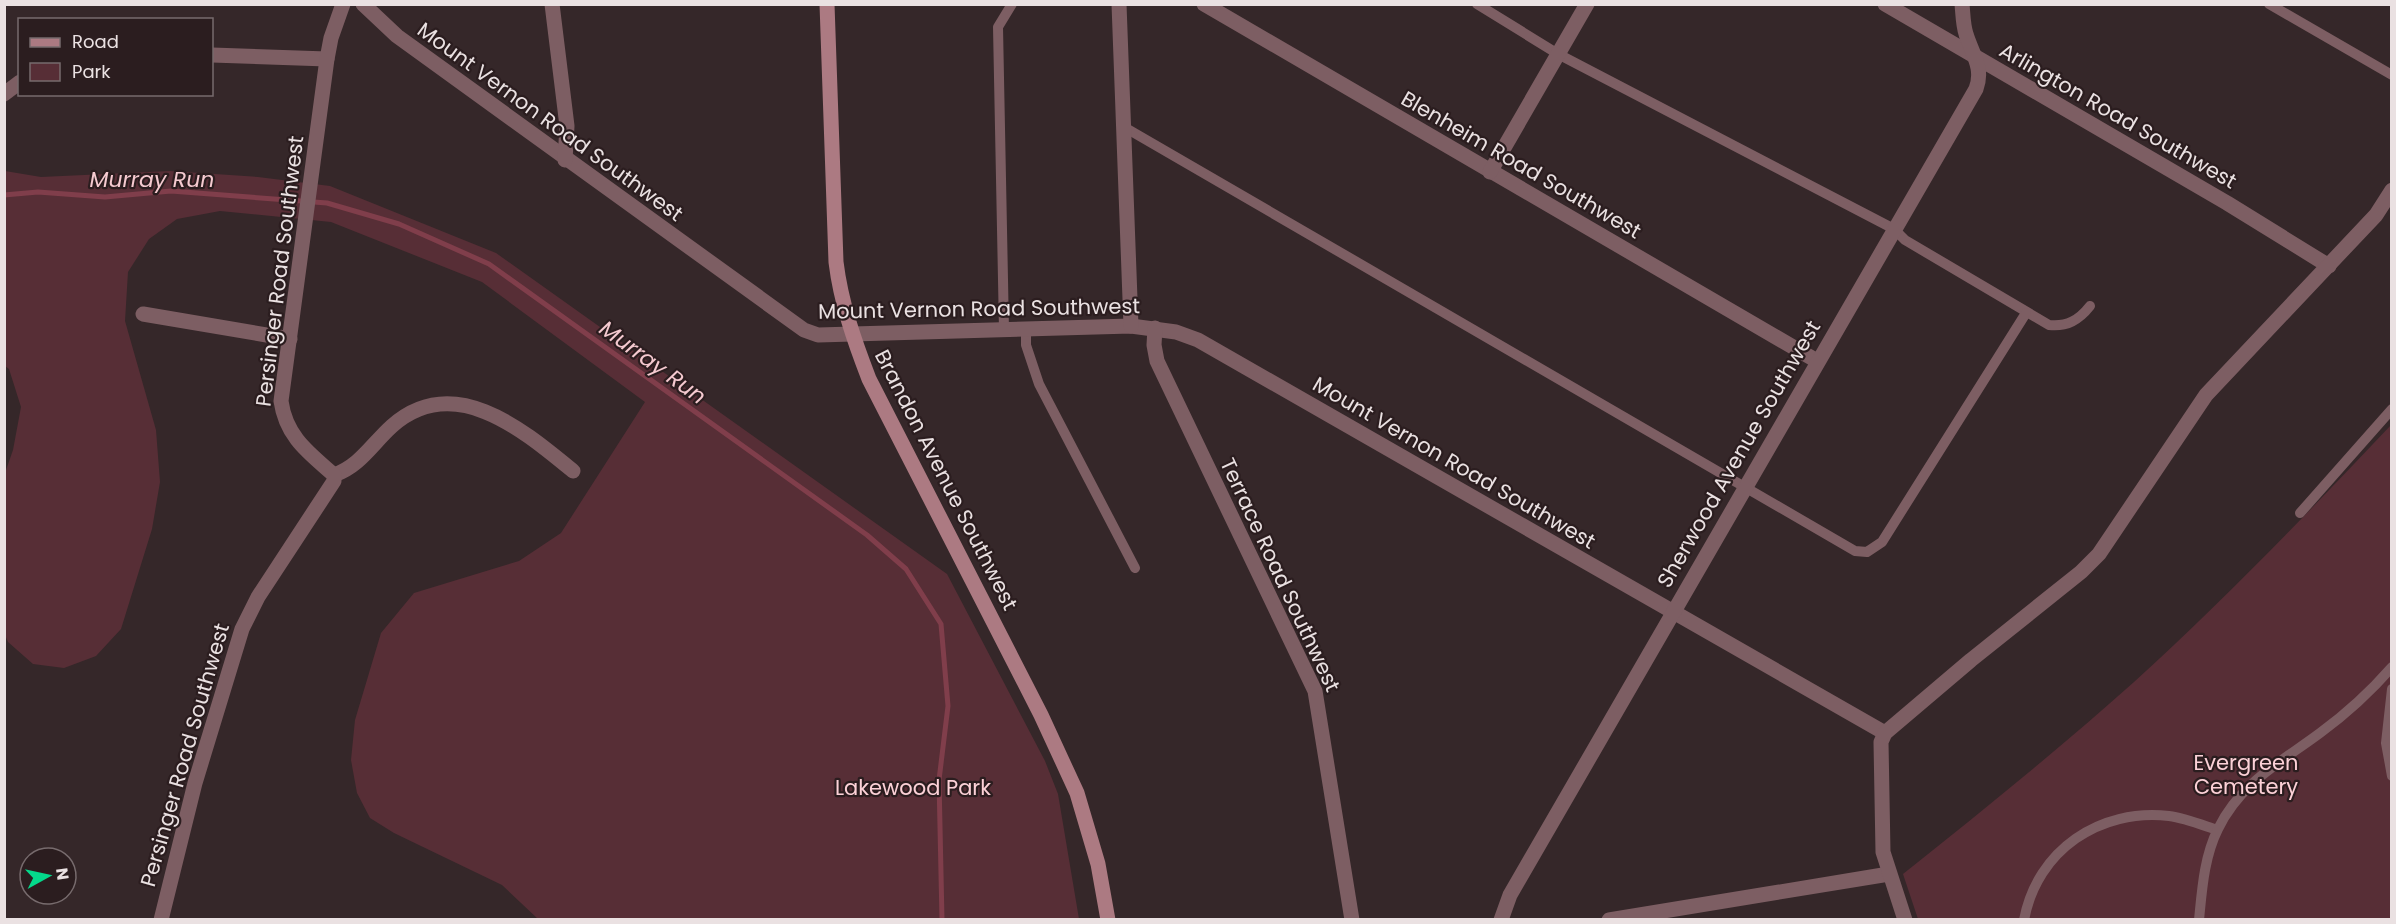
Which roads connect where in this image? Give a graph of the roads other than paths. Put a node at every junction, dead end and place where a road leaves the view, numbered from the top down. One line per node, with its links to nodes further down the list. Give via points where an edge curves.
1 (343, 4): 16 (street, Persinger Road Southwest)
2 (363, 4): 21 (street, Mount Vernon Road Southwest, via 397,36)
3 (552, 4): 21 (street, via 567,126)
4 (827, 4): 33 (main road, Brandon Avenue Southwest, via 836,262)
5 (1012, 4): 32 (lane, via 998,27)
6 (1119, 4): 20 (street)
7 (1204, 4): 22 (street, Blenheim Road Southwest)
8 (1477, 4): 13 (lane)
9 (1587, 4): 13 (street)
10 (1885, 4): 15 (street, Arlington Road Southwest)
11 (1962, 4): 15 (street, Sherwood Avenue Southwest, via 1965,31)
12 (2269, 4): 17 (lane)
13 (1558, 54): 22 (street); 24 (lane)
14 (213, 55): 16 (street)
15 (1976, 57): 24 (street, Sherwood Avenue Southwest, via 1980,80 1976,89); 25 (street, Arlington Road Southwest)
16 (327, 59): 34 (street, Persinger Road Southwest)
17 (2391, 75)
18 (18, 84): 19 (street)
19 (4, 94)
20 (1124, 127): 29 (street); 39 (lane)
21 (565, 160): 33 (street, Mount Vernon Road Southwest, via 804,330 818,335)
22 (1490, 172): 35 (street, Blenheim Road Southwest)
23 (2391, 190): 25 (street, via 2376,215)
24 (1894, 229): 27 (lane, via 1905,240); 35 (street, Sherwood Avenue Southwest)
25 (2329, 266): 45 (street, via 2206,395 2100,554)
26 (2090, 306): 27 (lane, via 2073,322 2062,326 2049,325)
27 (2026, 313): 39 (lane, via 1875,549 1855,551)
28 (143, 314): 34 (street)
29 (1131, 326): 30 (street, Mount Vernon Road Southwest); 31 (street, Mount Vernon Road Southwest)
30 (1026, 328): 32 (street, Mount Vernon Road Southwest); 41 (lane, via 1026,345 1039,384)
31 (1155, 328): 42 (street, Mount Vernon Road Southwest, via 1198,340); 52 (street, Terrace Road Southwest, via 1157,361 1315,692)
32 (1004, 330): 33 (street, Mount Vernon Road Southwest)
33 (852, 334): 51 (main road, Brandon Avenue Southwest, via 868,379 1041,715 1077,793 1098,864)
34 (290, 339): 38 (street, Persinger Road Southwest, via 281,401 283,417 299,445)
35 (1817, 361): 39 (street, Sherwood Avenue Southwest)
36 (2391, 409): 40 (lane)
37 (573, 471): 38 (street, via 537,441 499,418 450,402 419,408 379,438 360,462)
38 (334, 475): 50 (street, Persinger Road Southwest, via 331,486 258,597 242,629 195,783)
39 (1745, 486): 42 (street, Sherwood Avenue Southwest)
40 (2300, 513)
41 (1135, 568)
42 (1672, 613): 45 (street, Mount Vernon Road Southwest); 53 (street, Sherwood Avenue Southwest, via 1510,895)
43 (2391, 667): 47 (lane, via 2347,711 2249,784)
44 (2391, 689): 46 (lane, via 2386,743)
45 (1885, 733): 48 (street, via 1881,742 1881,825)
46 (2391, 776)
47 (2217, 830): 49 (lane, via 2209,854); 56 (lane, via 2172,816 2127,816 2106,821 2067,844 2048,863 2034,886)
48 (1888, 873): 54 (street); 55 (street)
49 (2199, 919)
50 (161, 920)
51 (1108, 920)
52 (1352, 920)
53 (1501, 920)
54 (1610, 920)
55 (1905, 920)
56 (2024, 920)

